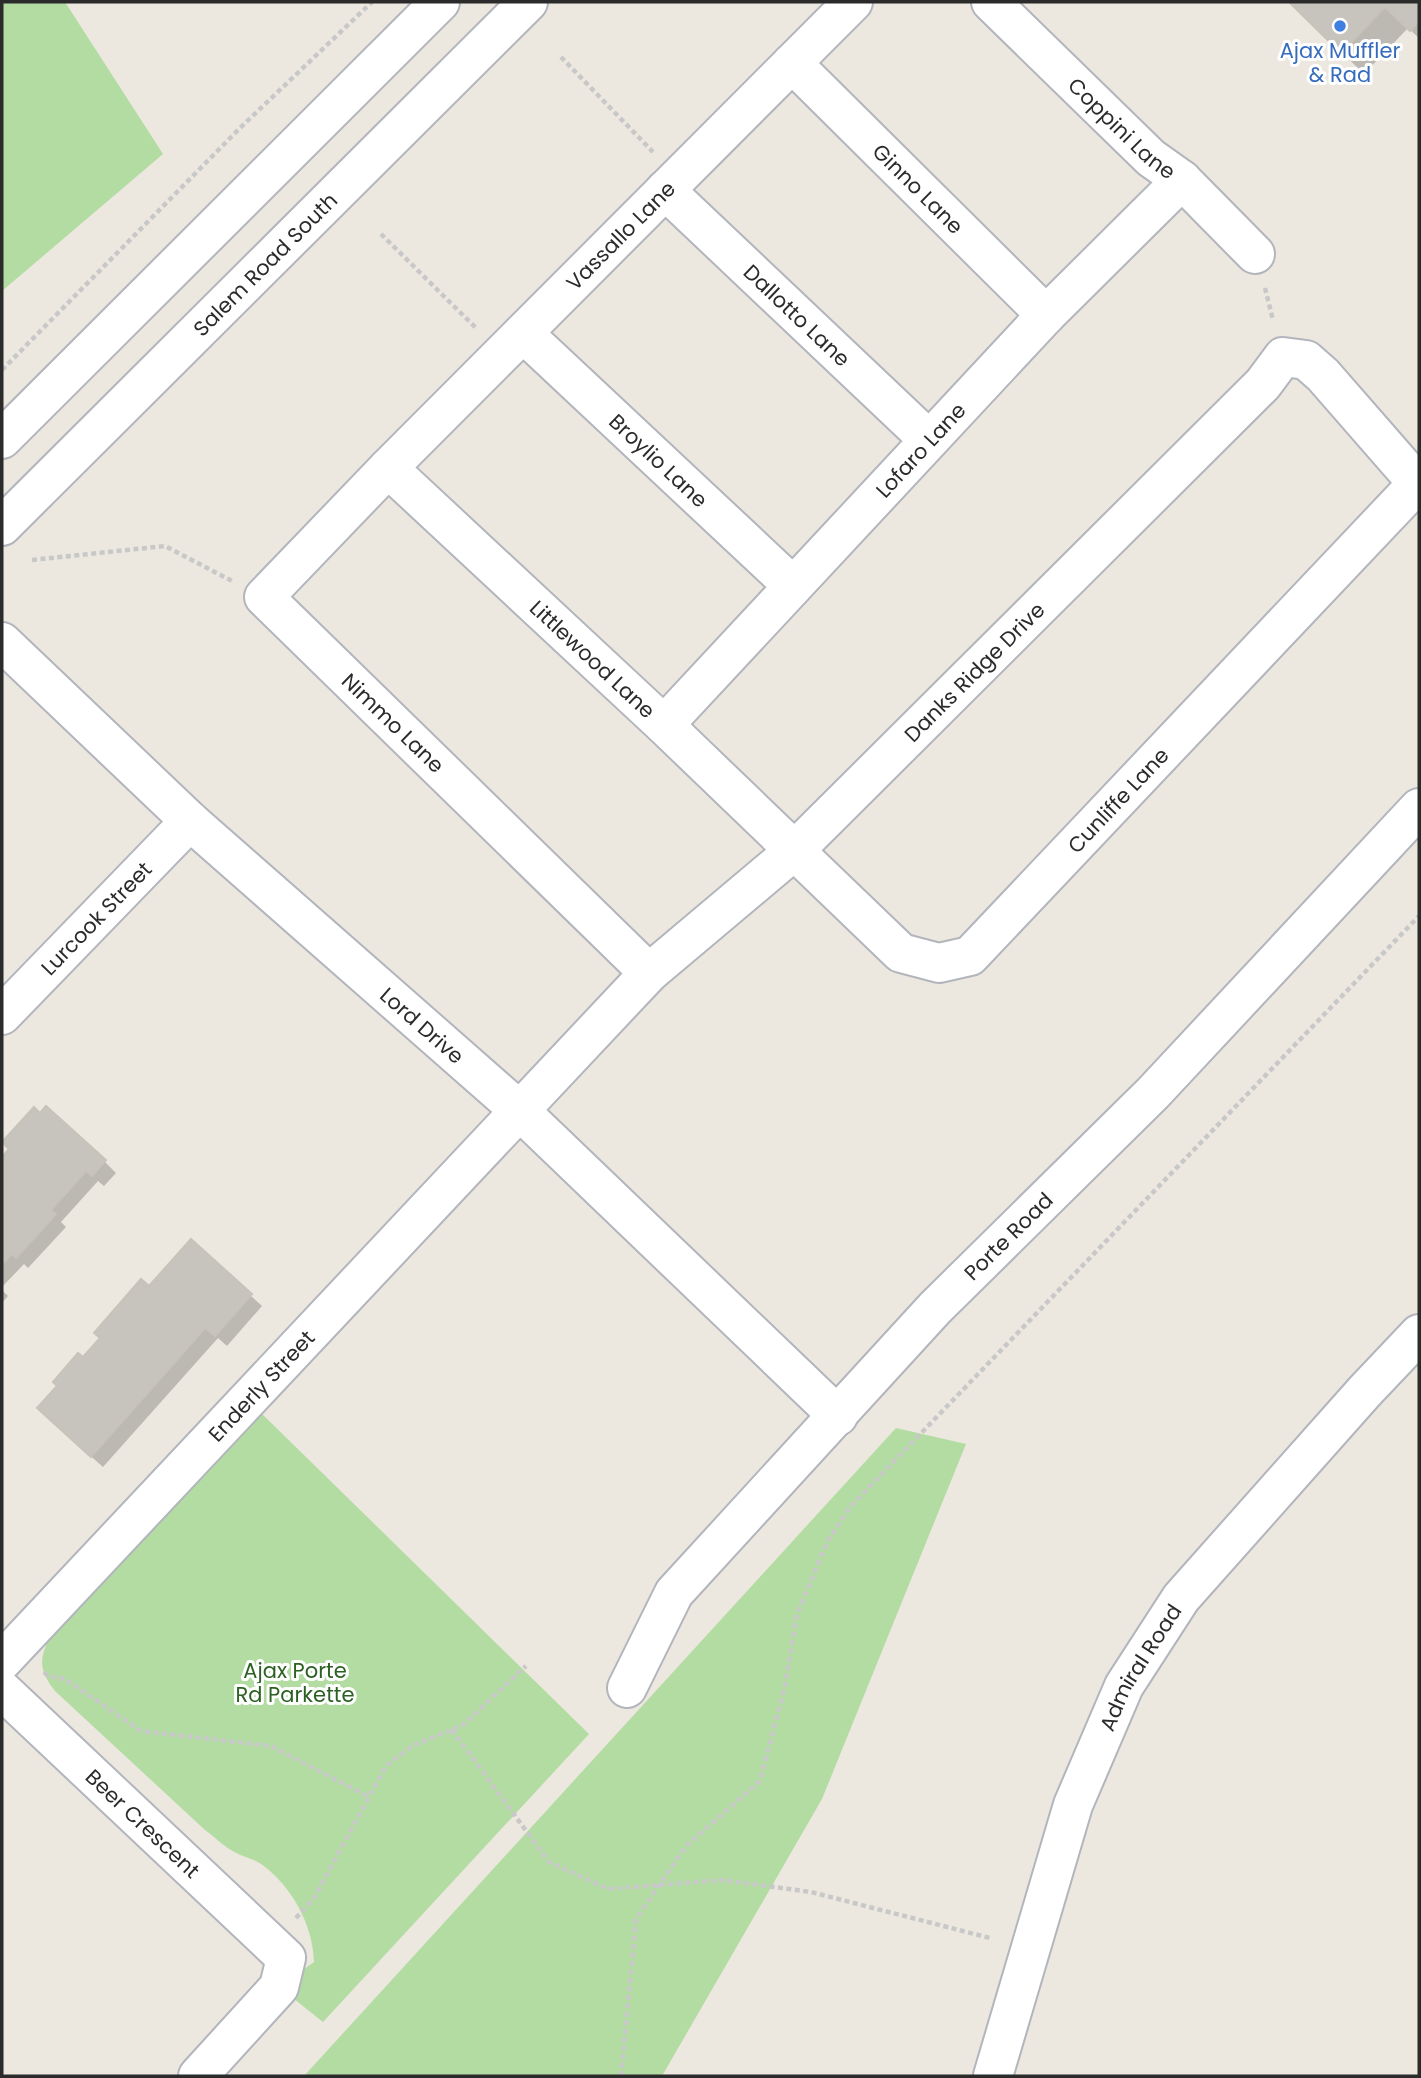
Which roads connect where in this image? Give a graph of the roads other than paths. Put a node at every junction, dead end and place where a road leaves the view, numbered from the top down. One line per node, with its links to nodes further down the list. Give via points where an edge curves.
1 (440, 2): 11 (street)
2 (528, 2): 15 (street, Salem Road South)
3 (853, 2): 5 (street, Vassallo Lane)
4 (991, 2): 6 (street, Coppini Lane, via 1150,158)
5 (792, 63): 7 (street, Vassallo Lane); 9 (street, Ginno Lane)
6 (1182, 180): 8 (street, Coppini Lane); 9 (street, Lofaro Lane)
7 (671, 184): 10 (street, Vassallo Lane); 12 (street, Dallotto Lane)
8 (1255, 254)
9 (1046, 315): 12 (street, Lofaro Lane)
10 (512, 343): 13 (street, Vassallo Lane); 16 (street, Broylio Lane)
11 (2, 439)
12 (929, 440): 16 (street, Lofaro Lane)
13 (388, 468): 18 (street, Littlewood Lane); 22 (street, Nimmo Lane, via 264,597)
14 (1418, 485): 21 (street, Cunliffe Lane, via 970,956 939,963 901,953); 21 (street, Danks Ridge Drive, via 1323,375 1306,360 1283,357 1263,384)
15 (2, 526)
16 (793, 586): 18 (street, Lofaro Lane)
17 (2, 642): 20 (street, Lord Drive)
18 (664, 725): 21 (street, Littlewood Lane)
19 (1419, 808): 26 (street, Porte Road, via 1153,1093 935,1308)
20 (190, 821): 23 (street, Lurcook Street); 24 (street, Lord Drive)
21 (795, 850): 22 (street, Danks Ridge Drive)
22 (649, 973): 24 (street, Danks Ridge Drive)
23 (2, 1016)
24 (520, 1111): 26 (street, Lord Drive); 27 (street, Enderly Street)
25 (1419, 1334): 31 (street, Admiral Road, via 1181,1598 1124,1686 1073,1805)
26 (838, 1416): 28 (street, Porte Road, via 674,1593)
27 (9, 1653)
28 (627, 1688)
29 (2, 1690): 30 (street, Beer Crescent, via 286,1958 279,1987)
30 (198, 2076)
31 (993, 2076)

